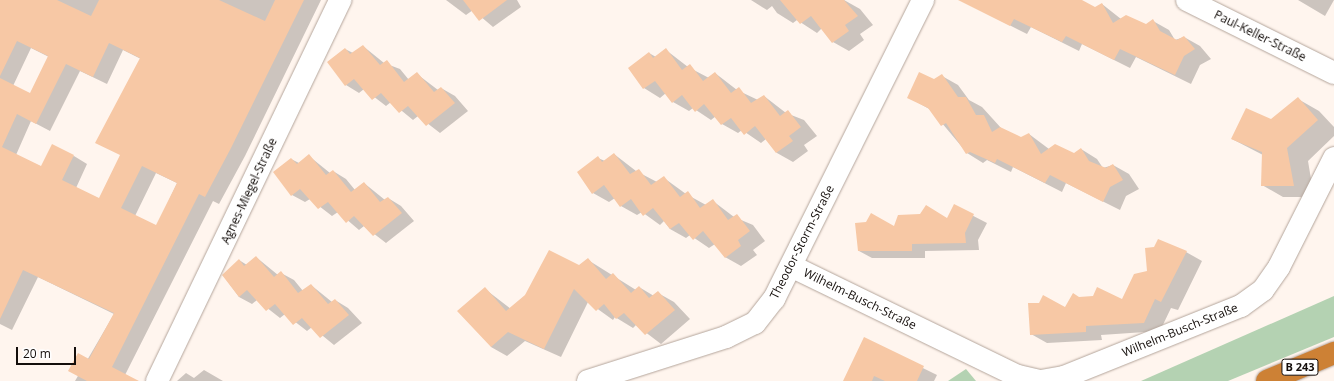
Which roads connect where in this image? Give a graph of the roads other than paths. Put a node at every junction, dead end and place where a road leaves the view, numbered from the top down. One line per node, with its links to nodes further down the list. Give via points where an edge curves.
1 (340, 0): 8 (street, Agnes-Miegel-Straße)
2 (923, 0): 6 (street, Theodor-Storm-Straße)
3 (1187, 0): 4 (street, Paul-Keller-Straße)
4 (1334, 72)
5 (1334, 158): 10 (street, Wilhelm-Busch-Straße, via 1280,267 1263,290 1241,306 1064,377)
6 (791, 266): 9 (street, Theodor-Storm-Straße, via 774,299 755,323 726,337); 10 (street, Wilhelm-Busch-Straße, via 1018,376)
7 (1334, 353): 11 (highway, B 243)
8 (157, 381)
9 (588, 381)
10 (1040, 381)
11 (1267, 381)

